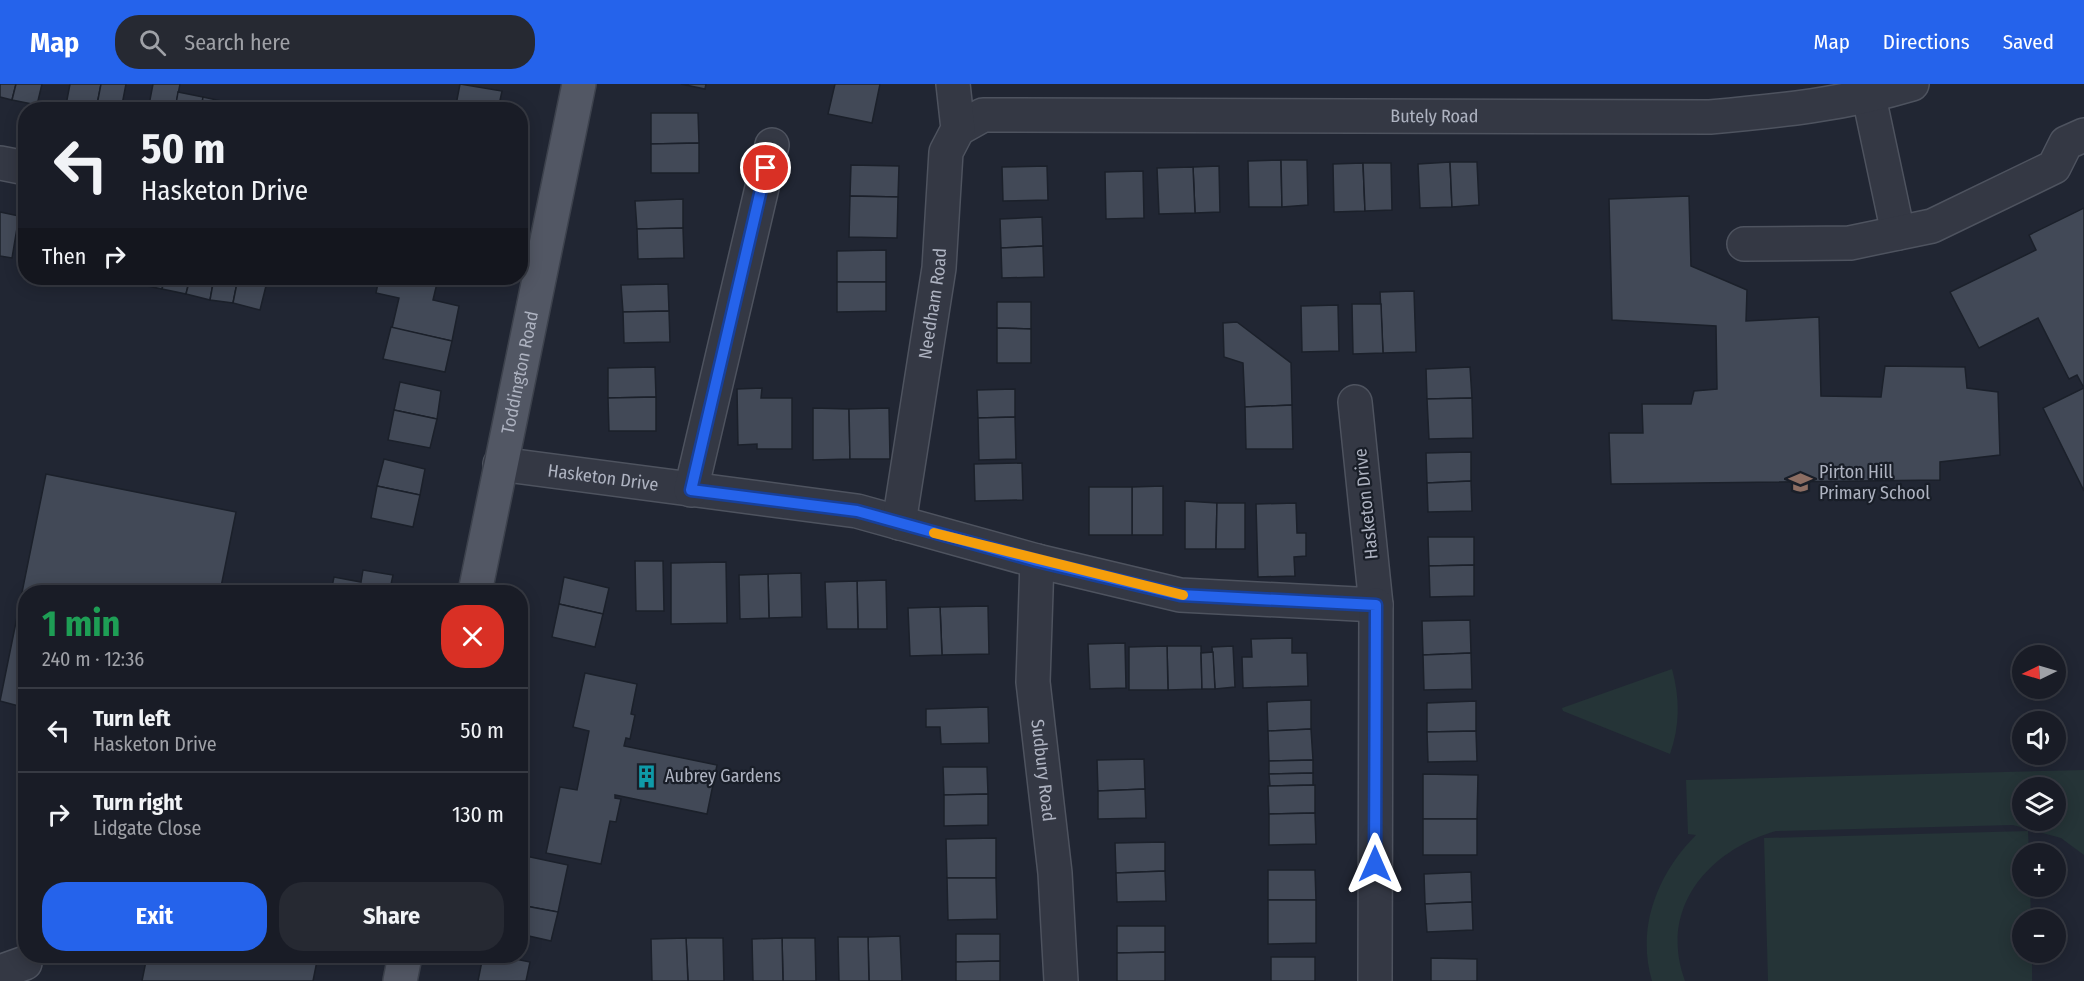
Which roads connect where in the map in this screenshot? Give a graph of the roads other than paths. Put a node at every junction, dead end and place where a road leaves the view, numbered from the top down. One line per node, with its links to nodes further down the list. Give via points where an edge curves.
1 (579, 84): 12 (main road, Toddington Road)
2 (953, 84): 5 (street)
3 (1912, 84): 4 (street, Butely Road)
4 (1869, 97): 5 (street, Butely Road, via 1788,111 1710,117 983,115); 10 (street)
5 (958, 129): 16 (street, Needham Road, via 946,152 939,268)
6 (2084, 135): 10 (street, via 2066,143 2054,167 1932,226)
7 (772, 145): 15 (street)
8 (0, 163): 9 (street)
9 (18, 166)
10 (1898, 233): 11 (street, via 1850,243)
11 (1744, 244)
12 (530, 274): 14 (main road, Toddington Road)
13 (1355, 402): 19 (street, Hasketon Drive)
14 (500, 464): 15 (street, Hasketon Drive); 18 (main road, Toddington Road)
15 (691, 490): 16 (street, Hasketon Drive, via 857,511)
16 (899, 524): 17 (street, Hasketon Drive)
17 (1037, 561): 19 (street, Hasketon Drive, via 1180,595); 22 (street, Sudbury Road, via 1033,682 1054,873)
18 (476, 585)
19 (1376, 605): 23 (street, Hasketon Drive)
20 (404, 963): 21 (main road)
21 (400, 981)
22 (1061, 981)
23 (1375, 981)

